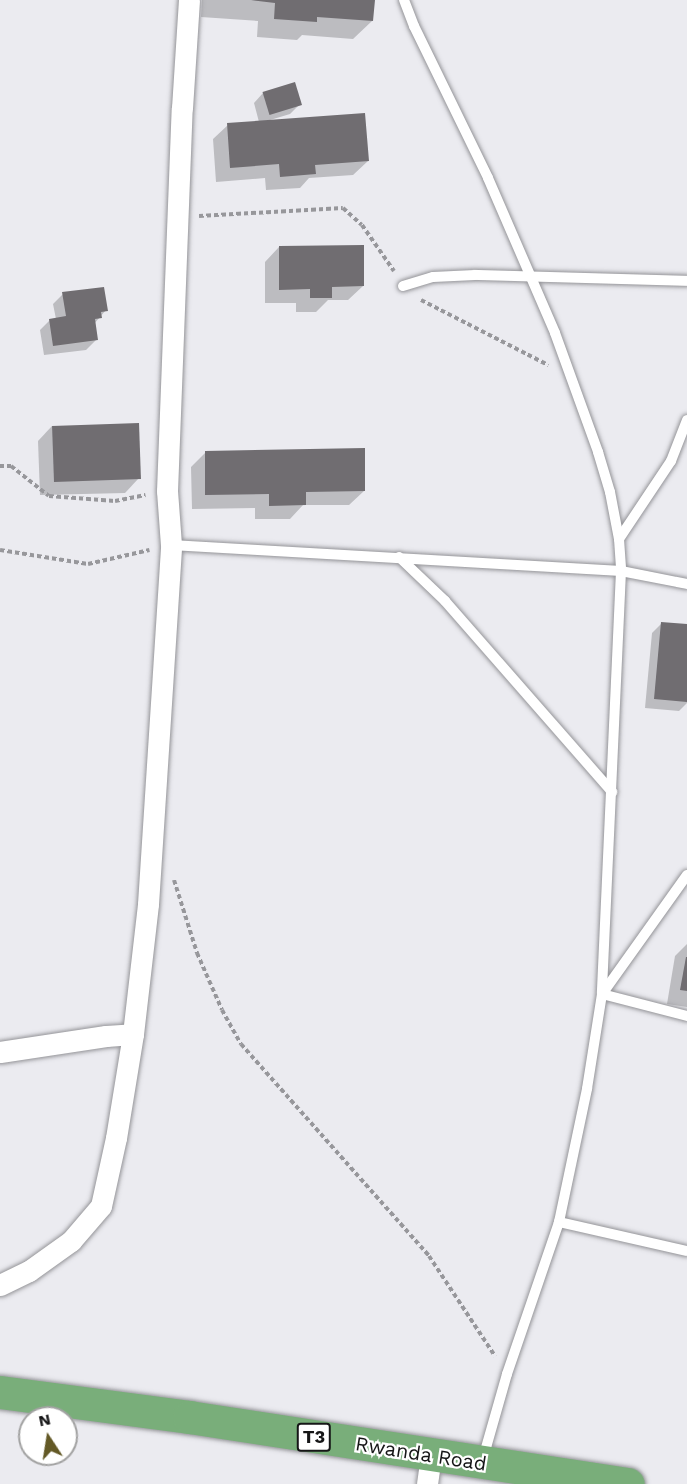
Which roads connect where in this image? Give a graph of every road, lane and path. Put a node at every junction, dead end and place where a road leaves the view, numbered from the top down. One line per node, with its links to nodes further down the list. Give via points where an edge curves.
1 (189, 0): 3 (street)
2 (404, 0): 4 (lane)
3 (178, 218): 6 (path, via 343,208 376,243); 10 (street)
4 (530, 274): 5 (lane); 6 (lane, via 433,276); 7 (lane)
5 (687, 281)
6 (403, 286): 7 (path, via 413,296 495,340)
7 (570, 375): 11 (lane, via 610,492)
8 (687, 420): 11 (lane, via 671,461)
9 (0, 466): 10 (path, via 11,466 50,495 116,501)
10 (167, 491): 12 (street)
11 (619, 539): 15 (lane)
12 (171, 545): 13 (path, via 88,564); 14 (lane); 22 (street, via 148,904)
13 (0, 549)
14 (399, 557): 15 (lane); 17 (lane, via 445,601)
15 (621, 572): 16 (lane); 17 (lane)
16 (687, 584)
17 (612, 792): 20 (lane)
18 (687, 875): 20 (lane)
19 (173, 876): 27 (path, via 197,953 241,1044 429,1256)
20 (602, 994): 21 (lane); 24 (lane)
21 (687, 1016)
22 (134, 1034): 23 (street); 26 (street, via 101,1206 71,1241 29,1271)
23 (0, 1052)
24 (559, 1222): 25 (lane); 27 (lane)
25 (687, 1251)
26 (0, 1285)
27 (507, 1374): 29 (lane)
28 (0, 1392): 30 (highway, Rwanda Road / T3, via 178,1416)
29 (482, 1464): 30 (highway, Rwanda Road / T3); 31 (highway, Rwanda Road / T3)
30 (429, 1470)
31 (628, 1484)

